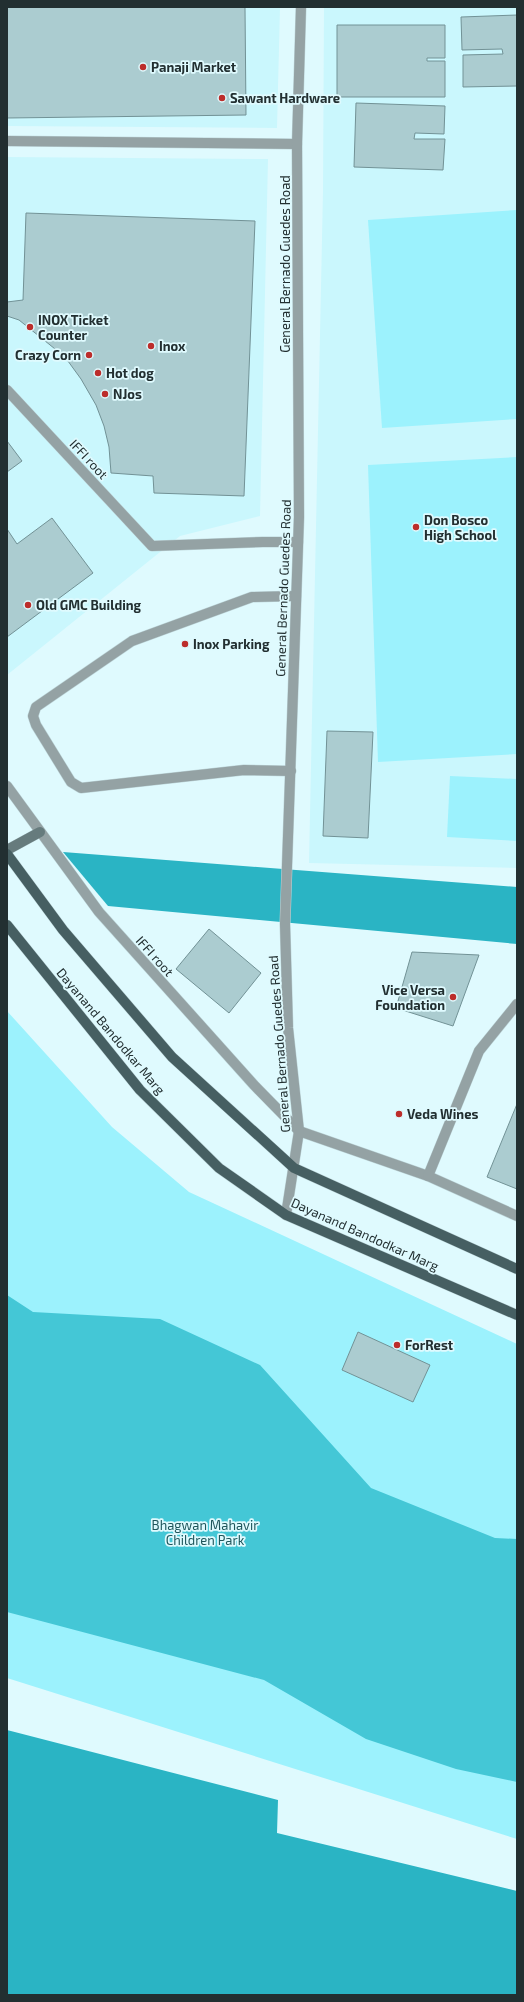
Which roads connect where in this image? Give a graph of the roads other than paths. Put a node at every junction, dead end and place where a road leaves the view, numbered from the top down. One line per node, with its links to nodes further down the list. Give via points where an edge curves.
1 (301, 7): 3 (street, General Bernado Guedes Road)
2 (7, 141): 3 (street)
3 (297, 144): 5 (street, General Bernado Guedes Road)
4 (7, 390): 5 (street, IFFI root, via 152,546)
5 (298, 542): 6 (street, General Bernado Guedes Road)
6 (296, 596): 7 (street, General Bernado Guedes Road); 7 (street, via 252,597 132,640 36,707 32,716 71,782 81,788 244,770)
7 (291, 771): 14 (street, General Bernado Guedes Road, via 285,924 288,1028)
8 (7, 786): 9 (street, IFFI root)
9 (40, 832): 10 (main road); 14 (street, IFFI root, via 99,912 254,1085)
10 (7, 850)
11 (7, 854): 15 (main road, via 63,930 172,1057)
12 (7, 925): 17 (main road, Dayanand Bandodkar Marg, via 140,1090 219,1168)
13 (517, 1004): 16 (street, via 479,1051)
14 (299, 1131): 15 (street, General Bernado Guedes Road); 16 (street)
15 (294, 1168): 17 (street, General Bernado Guedes Road); 19 (main road)
16 (428, 1176): 18 (street)
17 (286, 1215): 20 (main road, Dayanand Bandodkar Marg)
18 (517, 1216)
19 (517, 1270)
20 (517, 1315)

